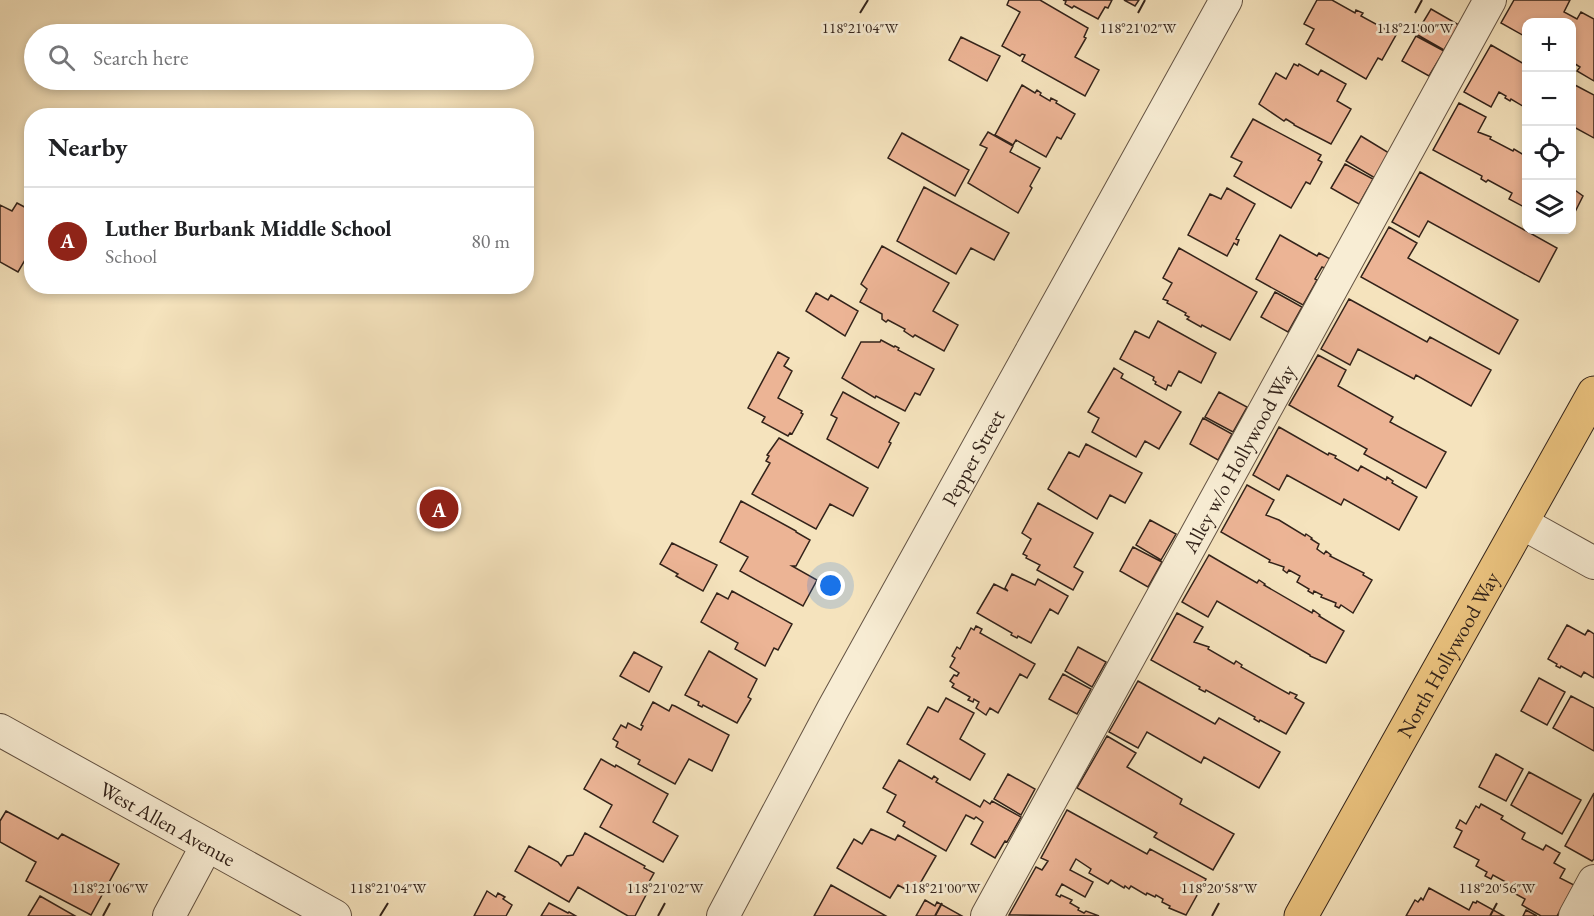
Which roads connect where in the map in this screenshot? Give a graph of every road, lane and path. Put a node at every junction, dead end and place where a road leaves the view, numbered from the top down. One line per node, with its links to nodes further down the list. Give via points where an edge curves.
1 (1226, 0): 11 (street, Pepper Street, via 833,709)
2 (1490, 0): 12 (street, Alley w/o Hollywood Way)
3 (1594, 393): 4 (main road, North Hollywood Way)
4 (1522, 523): 5 (street); 13 (main road, North Hollywood Way)
5 (1594, 563)
6 (0, 730): 7 (street, West Allen Avenue)
7 (207, 845): 9 (street); 10 (street, West Allen Avenue)
8 (1594, 881): 14 (street)
9 (169, 916)
10 (335, 916)
11 (723, 916)
12 (987, 916)
13 (1301, 916)
14 (1575, 916)

